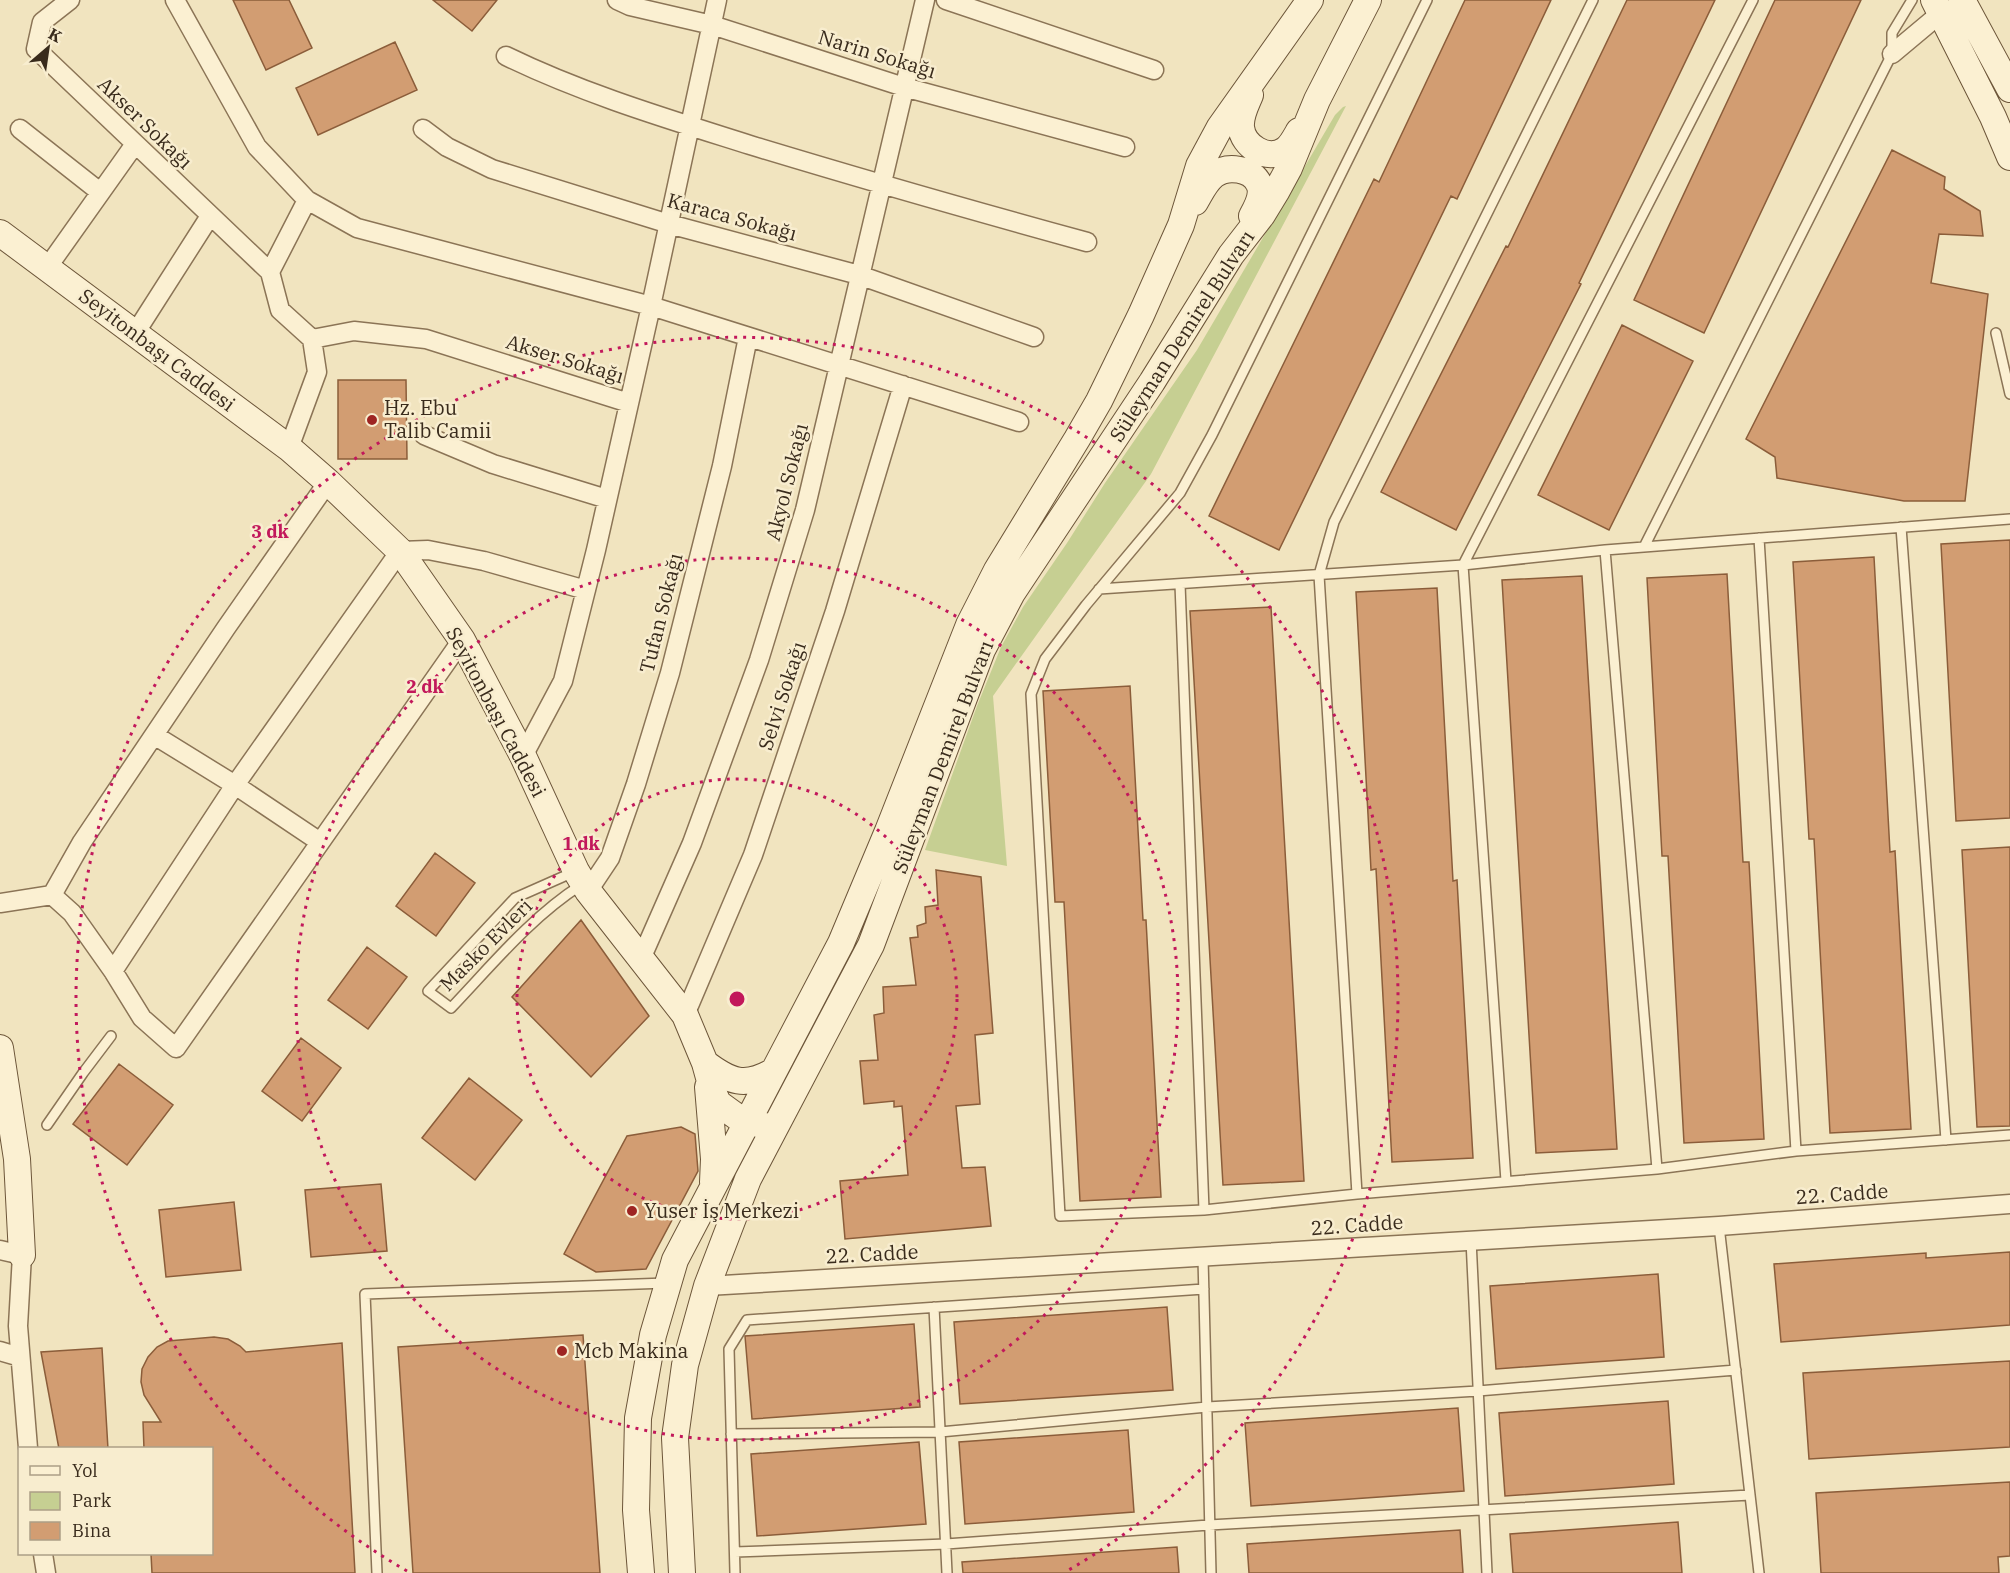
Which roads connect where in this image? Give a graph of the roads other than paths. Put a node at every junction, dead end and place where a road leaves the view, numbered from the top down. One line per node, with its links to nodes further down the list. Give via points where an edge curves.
1 (70, 0): 25 (street, Akser Sokağı, via 42,22 36,50)
2 (175, 0): 30 (street, via 257,147)
3 (616, 0): 14 (street, Narin Sokağı)
4 (717, 0): 14 (street)
5 (925, 0): 20 (street, Akyol Sokağı)
6 (946, 0): 18 (street)
7 (1310, 0): 17 (main road, Süleyman Demirel Bulvarı)
8 (1368, 0): 21 (main road, Süleyman Demirel Bulvarı)
9 (1427, 0): 64 (lane, via 1180,493)
10 (1593, 0): 62 (lane, via 1334,522)
11 (1753, 0): 61 (lane)
12 (1912, 0): 15 (lane, via 1892,33)
13 (1946, 4): 15 (street); 19 (main road); 27 (main road)
14 (712, 25): 20 (street, Narin Sokağı); 22 (street)
15 (1892, 54): 58 (lane)
16 (506, 56): 22 (street, via 549,76)
17 (1260, 69): 21 (main road, via 1242,114 1241,128 1257,151 1278,154 1286,150); 33 (main road, Süleyman Demirel Bulvarı, via 1203,157)
18 (1154, 70)
19 (2005, 73)
20 (904, 87): 26 (street, Narin Sokağı); 28 (street, Akyol Sokağı)
21 (1315, 105): 36 (main road, Süleyman Demirel Bulvarı, via 1276,192)
22 (690, 126): 28 (street); 32 (street)
23 (20, 129): 29 (street)
24 (423, 129): 32 (street, Karaca Sokağı, via 447,147 492,169)
25 (135, 144): 29 (street); 31 (street, Akser Sokağı)
26 (1125, 147)
27 (2010, 158)
28 (880, 185): 35 (street); 39 (street, Akyol Sokağı)
29 (100, 192): 37 (street)
30 (307, 200): 38 (street); 40 (street, via 357,228)
31 (210, 216): 38 (street, Akser Sokağı); 42 (street)
32 (669, 224): 39 (street, Karaca Sokağı); 40 (street)
33 (1180, 225): 36 (main road, via 1214,175 1241,170 1254,177 1261,195); 80 (main road, Süleyman Demirel Bulvarı, via 1099,401 984,594 842,943)
34 (0, 233): 37 (main road, Seyitonbaşı Caddesi)
35 (1087, 242)
36 (1231, 255): 83 (main road, Süleyman Demirel Bulvarı, via 997,620 970,680 871,945)
37 (47, 268): 42 (main road, Seyitonbaşı Caddesi)
38 (270, 273): 45 (street, via 280,310)
39 (860, 275): 44 (street, Karaca Sokağı); 46 (street, Akyol Sokağı)
40 (651, 306): 43 (street); 49 (street)
41 (1996, 333): 48 (lane)
42 (134, 335): 52 (main road, Seyitonbaşı Caddesi)
43 (748, 337): 46 (street); 71 (street, Tufan Sokağı, via 722,466 670,673 610,858)
44 (1034, 337)
45 (312, 339): 49 (street, Akser Sokağı, via 354,331 426,339); 52 (street, via 317,372)
46 (838, 365): 47 (street); 74 (street, Akyol Sokağı, via 805,510 759,660 692,843)
47 (903, 385): 50 (street); 76 (street, Selvi Sokağı, via 753,855)
48 (2010, 394)
49 (629, 403): 54 (street)
50 (1019, 422)
51 (424, 435): 54 (street, via 493,464)
52 (289, 448): 53 (main road, Seyitonbaşı Caddesi)
53 (328, 482): 60 (main road, Seyitonbaşı Caddesi); 67 (street)
54 (607, 499): 65 (street)
55 (2010, 519): 56 (lane)
56 (1901, 527): 57 (lane); 85 (lane)
57 (1759, 538): 58 (lane); 86 (lane)
58 (1644, 547): 59 (lane)
59 (1605, 550): 61 (lane); 87 (lane)
60 (400, 551): 65 (street, via 428,550 484,561); 66 (main road, Seyitonbaşı Caddesi); 69 (street)
61 (1463, 566): 62 (lane); 88 (lane)
62 (1319, 575): 63 (lane); 90 (lane)
63 (1180, 584): 64 (lane); 92 (lane)
64 (1099, 589): 92 (lane, via 1045,659 1031,694 1060,1216)
65 (586, 590): 68 (street, via 563,681)
66 (462, 640): 68 (main road, Seyitonbaşı Caddesi); 70 (street)
67 (154, 735): 69 (street); 72 (street, via 82,842)
68 (523, 756): 71 (main road, Seyitonbaşı Caddesi)
69 (235, 785): 70 (street); 75 (street)
70 (320, 842): 75 (street, via 176,1048 142,1018)
71 (582, 882): 71 (lane, Masko Evleri, via 515,898 428,991 451,1008 539,915); 74 (main road, Seyitonbaşı Caddesi)
72 (52, 895): 73 (street); 75 (street, via 72,913)
73 (0, 903)
74 (641, 958): 76 (main road, Seyitonbaşı Caddesi)
75 (114, 971)
76 (685, 1015): 79 (main road, Seyitonbaşı Caddesi)
77 (111, 1036): 82 (lane)
78 (1, 1056): 95 (main road, via 17,1159)
79 (705, 1063): 80 (main road, via 729,1080 760,1079); 81 (main road, Seyitonbaşı Caddesi, via 718,1103); 89 (main road, Seyitonbaşı Caddesi, via 711,1108)
80 (774, 1071): 81 (main road, Süleyman Demirel Bulvarı)
81 (746, 1122): 83 (main road, Seyitonbaşı Caddesi); 89 (main road, Süleyman Demirel Bulvarı)
82 (47, 1125)
83 (774, 1127): 98 (main road, Süleyman Demirel Bulvarı, via 748,1179)
84 (2010, 1135): 85 (lane)
85 (1946, 1140): 86 (lane)
86 (1796, 1151): 87 (lane)
87 (1658, 1169): 88 (lane)
88 (1506, 1181): 90 (lane)
89 (713, 1186): 97 (main road, Süleyman Demirel Bulvarı, via 675,1260)
90 (1357, 1194): 92 (lane)
91 (2010, 1204): 93 (street, 22. Cadde)
92 (1204, 1209)
93 (1719, 1226): 94 (street, 22. Cadde); 103 (lane)
94 (1471, 1240): 96 (street, 22. Cadde); 104 (lane)
95 (11, 1252): 102 (street)
96 (1203, 1258): 98 (street, 22. Cadde); 99 (lane)
97 (669, 1283): 116 (lane, via 365,1294); 117 (main road, Süleyman Demirel Bulvarı, via 653,1335 638,1418 636,1510)
98 (707, 1286): 118 (main road, Süleyman Demirel Bulvarı, via 685,1365 675,1438)
99 (1204, 1289): 100 (lane); 105 (lane)
100 (934, 1307): 106 (lane); 107 (lane, via 747,1320 729,1349)
101 (0, 1351): 102 (street)
102 (20, 1357): 108 (street)
103 (1736, 1370): 104 (lane); 109 (lane)
104 (1478, 1391): 105 (lane); 110 (lane)
105 (1207, 1407): 106 (lane); 111 (lane)
106 (940, 1432): 107 (lane); 112 (lane)
107 (731, 1434): 113 (lane)
108 (28, 1447)
109 (1750, 1495): 110 (lane); 123 (lane)
110 (1484, 1510): 111 (lane); 122 (lane)
111 (1209, 1525): 112 (lane); 121 (lane)
112 (946, 1544): 113 (lane); 120 (lane)
113 (735, 1552): 119 (lane)
114 (43, 1555): 115 (street)
115 (46, 1573)
116 (377, 1573)
117 (641, 1573)
118 (682, 1573)
119 (735, 1573)
120 (947, 1573)
121 (1210, 1573)
122 (1487, 1573)
123 (1759, 1573)

